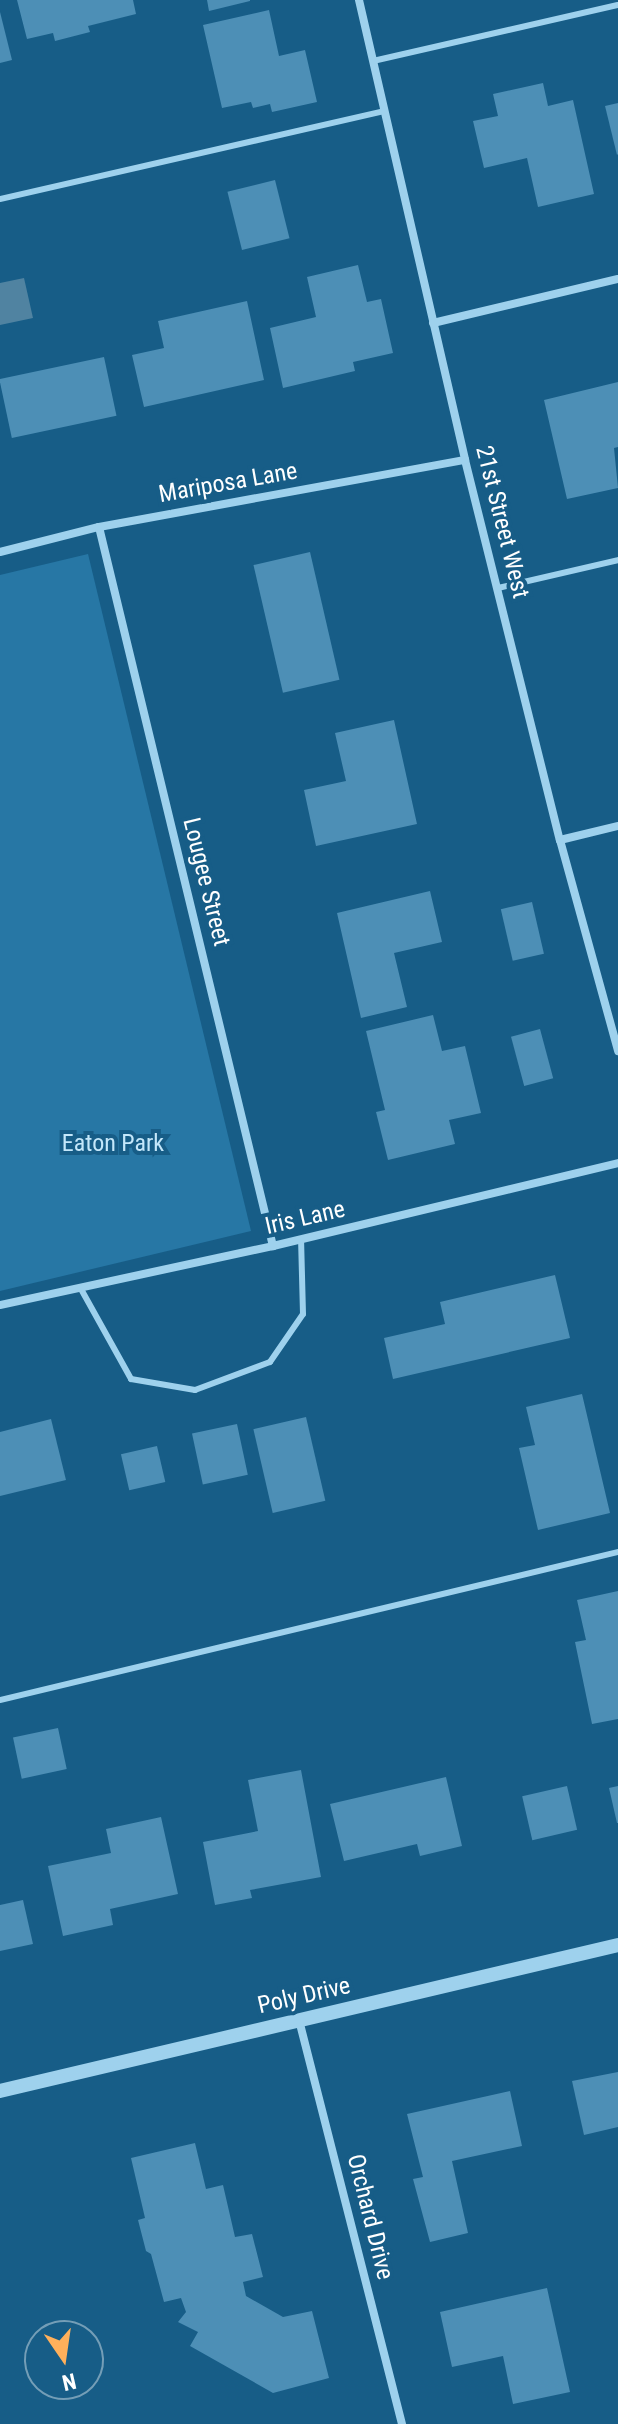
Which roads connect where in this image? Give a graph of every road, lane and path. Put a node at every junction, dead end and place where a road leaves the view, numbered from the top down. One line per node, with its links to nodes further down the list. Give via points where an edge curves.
1 (359, 0): 3 (street, 21st Street West)
2 (618, 5): 3 (lane)
3 (373, 61): 4 (street, 21st Street West)
4 (385, 111): 5 (lane); 7 (street, 21st Street West)
5 (0, 199)
6 (618, 279): 7 (street)
7 (433, 323): 8 (street, 21st Street West)
8 (465, 460): 9 (street, Mariposa Lane); 12 (street, 21st Street West)
9 (99, 527): 10 (street, Mariposa Lane); 18 (street, Lougee Street)
10 (0, 552)
11 (618, 560): 12 (lane)
12 (498, 588): 14 (street, 21st Street West)
13 (618, 826): 14 (street)
14 (560, 840): 15 (street, 21st Street West)
15 (618, 1051)
16 (618, 1163): 17 (street, Iris Lane)
17 (301, 1240): 18 (street, Iris Lane); 19 (lane, via 303,1314 270,1362 195,1390 131,1379)
18 (273, 1246): 19 (street, Iris Lane)
19 (81, 1289): 20 (street, Iris Lane)
20 (0, 1305)
21 (618, 1552): 22 (lane)
22 (0, 1700)
23 (618, 1945): 24 (street, Poly Drive)
24 (299, 2019): 25 (street, Poly Drive); 26 (street, Orchard Drive)
25 (0, 2091)
26 (402, 2424)

